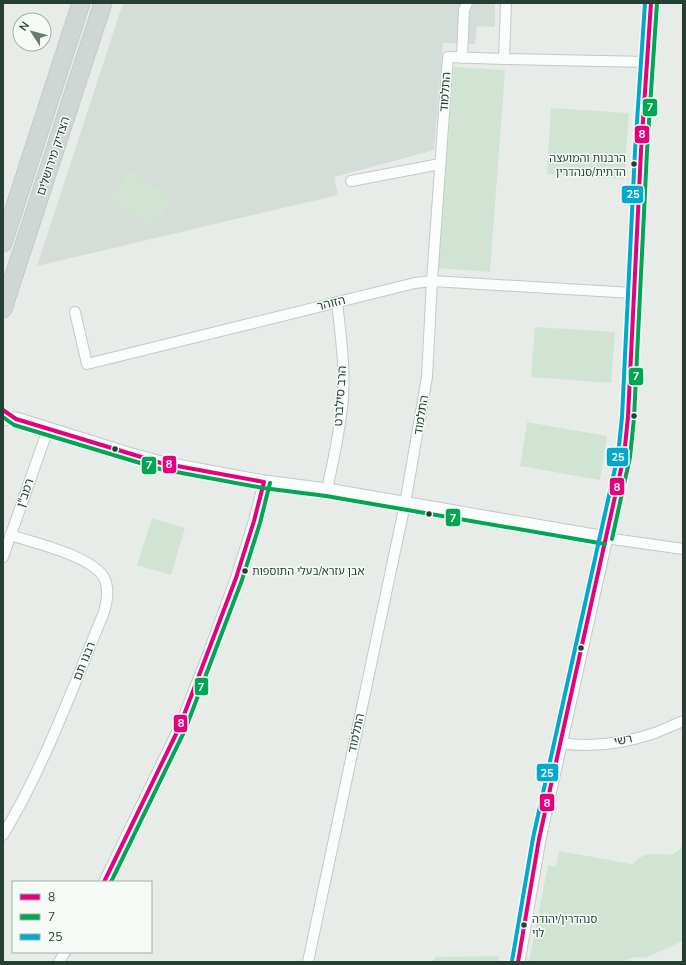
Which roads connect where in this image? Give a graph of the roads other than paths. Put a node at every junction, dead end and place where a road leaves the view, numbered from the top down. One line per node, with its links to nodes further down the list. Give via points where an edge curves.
1 (81, 3): 11 (main road, הצדיק מירושלים)
2 (103, 3): 15 (main road, הצדיק מירושלים)
3 (467, 3): 6 (street, via 464,10)
4 (506, 3): 7 (street)
5 (651, 3): 8 (street)
6 (462, 58): 7 (street, התלמוד); 9 (street, התלמוד, via 448,57)
7 (504, 59): 8 (street, התלמוד)
8 (647, 62): 13 (street)
9 (440, 164): 10 (street); 12 (street, התלמוד)
10 (351, 181)
11 (3, 243)
12 (432, 281): 13 (street, הזוהר); 14 (street, הזוהר); 23 (street, התלמוד, via 427,377)
13 (633, 293): 25 (street, via 628,422 624,456)
14 (337, 302): 16 (street, הזוהר, via 87,364); 22 (street, הרב סילברט, via 343,359 343,399)
15 (3, 309)
16 (75, 312)
17 (3, 410): 19 (street)
18 (3, 418): 19 (street)
19 (16, 419): 20 (street)
20 (48, 429): 21 (street, via 162,463); 24 (street, רמב"ן)
21 (264, 482): 22 (street); 31 (street, via 236,578 179,728)
22 (327, 490): 23 (street)
23 (404, 504): 25 (street); 34 (street, התלמוד)
24 (10, 535): 27 (street, רמב"ן); 30 (street, רבנו תם, via 74,556 94,566 107,587 107,599 50,744)
25 (606, 538): 26 (street); 29 (street)
26 (683, 549)
27 (3, 557)
28 (683, 721): 29 (street, רשי, via 626,741 581,745)
29 (561, 743): 35 (street, via 539,840)
30 (3, 835)
31 (104, 881)
32 (64, 953): 33 (street)
33 (59, 962)
34 (308, 962)
35 (518, 962)

